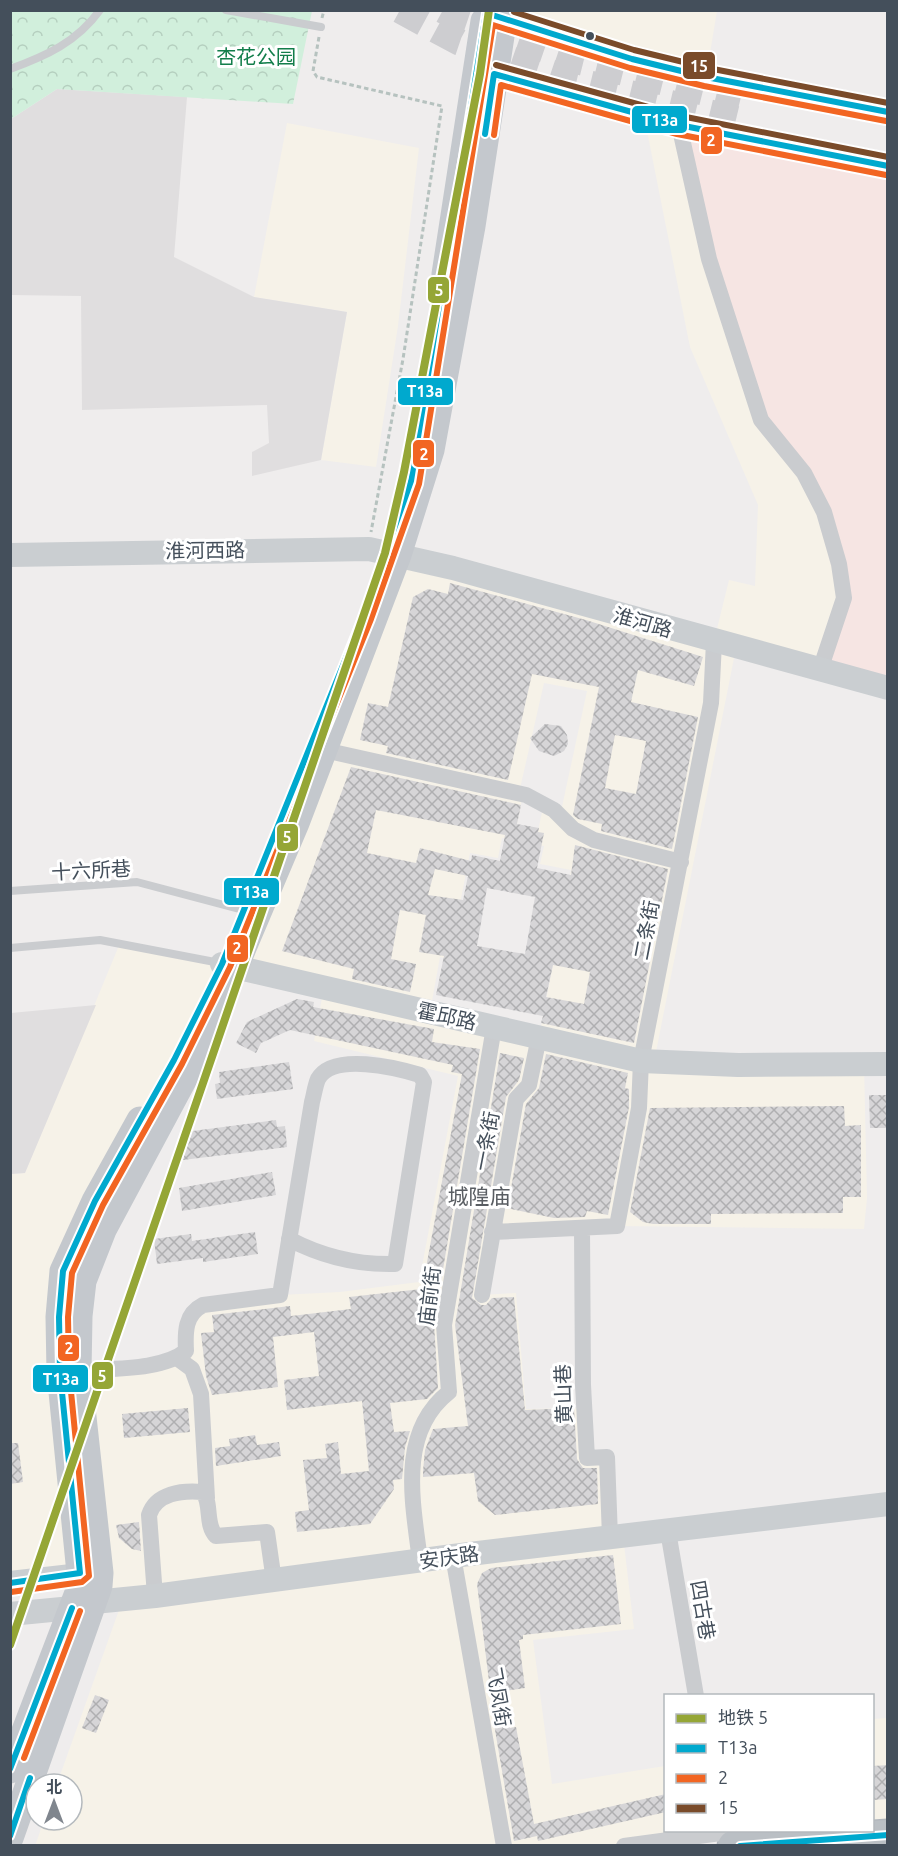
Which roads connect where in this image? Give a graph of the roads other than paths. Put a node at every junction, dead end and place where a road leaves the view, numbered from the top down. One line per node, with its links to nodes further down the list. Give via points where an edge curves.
1 (100, 10): 5 (lane, via 75,38 49,55)
2 (226, 10): 4 (lane)
3 (490, 12): 6 (main road); 7 (main road, via 643,62); 12 (main road, via 411,481)
4 (321, 23)
5 (10, 69)
6 (494, 74): 8 (main road); 12 (main road, via 472,226 431,450)
7 (888, 112)
8 (679, 125): 11 (main road); 15 (street, via 709,259 761,420 804,474 824,512 839,564 843,598)
9 (888, 131): 10 (main road, via 740,110)
10 (888, 151)
11 (888, 166)
12 (384, 552): 13 (street, 淮河西路); 14 (street, 淮河路); 17 (main road); 20 (main road, via 363,616)
13 (10, 555)
14 (714, 642): 15 (street, 淮河路); 18 (street, 二条街, via 711,703)
15 (820, 670): 16 (street, 淮河路)
16 (888, 688)
17 (324, 750): 18 (street, via 526,795 594,840); 22 (main road, via 296,824)
18 (681, 862): 25 (street, 二条街)
19 (10, 891): 20 (lane, 十六所巷, via 137,882)
20 (243, 910): 22 (main road)
21 (10, 948): 22 (lane, 霍邱路, via 99,940)
22 (227, 965): 23 (street, 霍邱路); 32 (main road, via 201,1047 92,1255 82,1293); 39 (main road, via 95,1201 63,1271 60,1372)
23 (494, 1027): 24 (street, 霍邱路); 38 (street, 庙前街, via 444,1325 449,1392 436,1401 419,1429 412,1460)
24 (538, 1037): 25 (street, 霍邱路); 28 (street, 一条街, via 529,1085 516,1099)
25 (641, 1061): 26 (street, 霍邱路); 27 (street, 二条街, via 639,1108 617,1226)
26 (888, 1064)
27 (582, 1228): 28 (street); 36 (street, 黄山巷, via 587,1458 607,1456)
28 (492, 1232): 30 (street, 一条街)
29 (289, 1239): 29 (street, via 318,1080 326,1071 346,1064 396,1068 420,1075 424,1082 395,1264 344,1260 315,1253); 31 (street, via 280,1295 195,1309 185,1336 186,1351)
30 (482, 1295)
31 (177, 1358): 32 (street, via 162,1363); 33 (street, via 192,1369 201,1394)
32 (78, 1371): 39 (main road)
33 (207, 1498): 40 (street, via 216,1536 267,1532); 42 (street, via 203,1492 177,1494 159,1498 152,1505 149,1515)
34 (888, 1504): 35 (street, 安庆路)
35 (668, 1531): 36 (street, 安庆路); 45 (street, 四古巷)
36 (610, 1537): 37 (street, 安庆路)
37 (453, 1556): 38 (street, 安庆路); 50 (street, 飞凤街)
38 (420, 1561): 40 (street, 安庆路)
39 (90, 1573): 41 (street); 43 (main road)
40 (274, 1581): 42 (street, 安庆路)
41 (10, 1582)
42 (155, 1596): 43 (street, 安庆路)
43 (83, 1605): 44 (street, 安庆路); 46 (main road); 49 (main road)
44 (10, 1614)
45 (696, 1694)
46 (10, 1770)
47 (733, 1834): 48 (highway); 51 (street)
48 (888, 1835)
49 (10, 1838)
50 (504, 1845)
51 (624, 1845)

